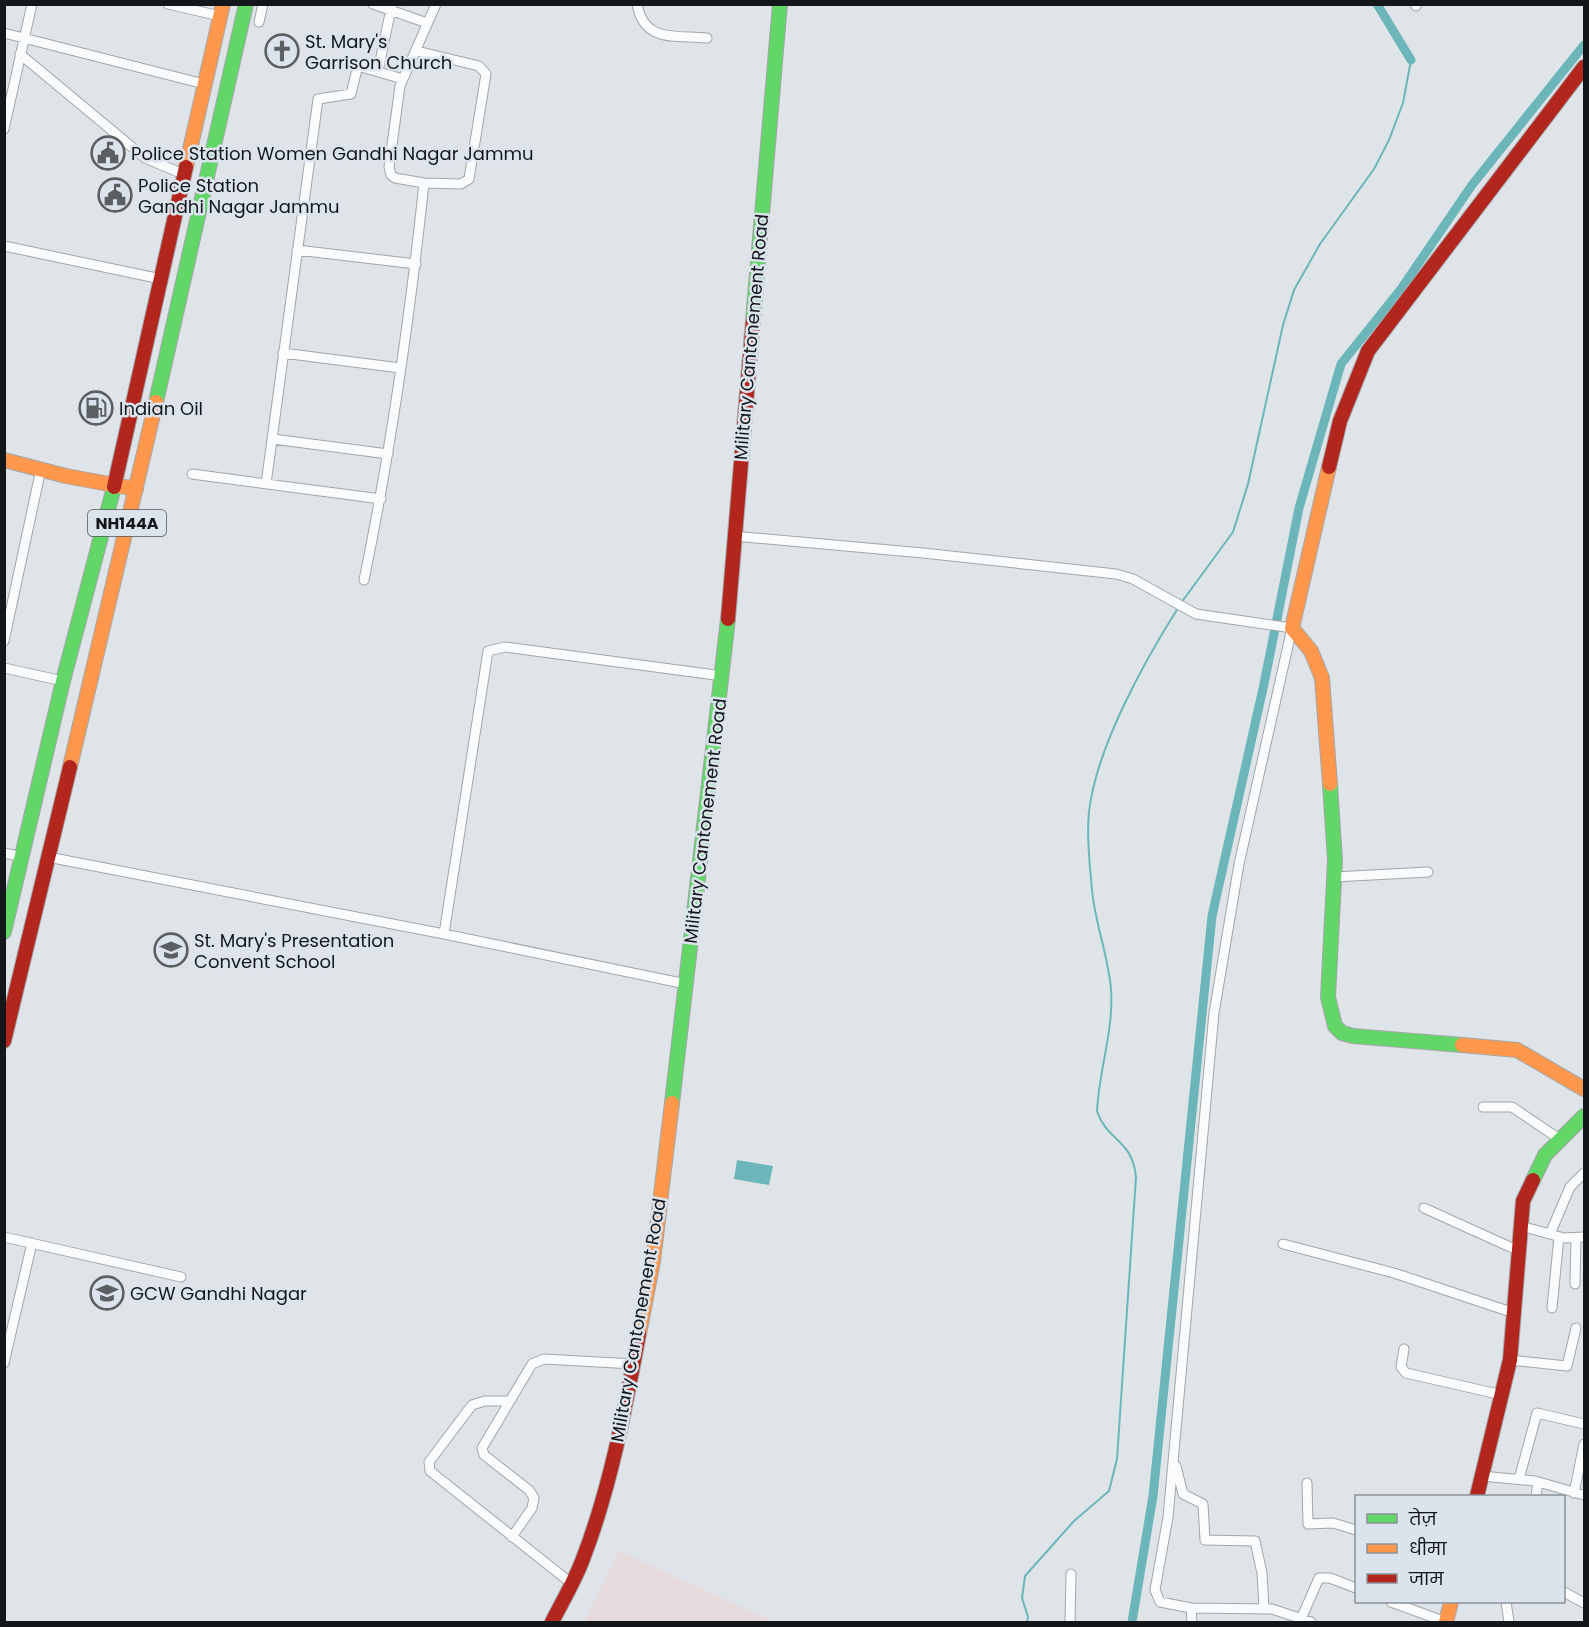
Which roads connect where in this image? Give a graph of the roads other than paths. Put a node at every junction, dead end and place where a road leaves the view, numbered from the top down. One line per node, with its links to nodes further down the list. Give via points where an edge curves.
1 (32, 4): 14 (street)
2 (246, 4): 38 (main road, NH144A)
3 (263, 4): 11 (street)
4 (373, 4): 9 (street)
5 (436, 4): 12 (street)
6 (637, 4): 15 (street, via 643,24 654,32)
7 (780, 4): 40 (main road, Military Cantonement Road)
8 (172, 5): 10 (street)
9 (392, 7): 12 (street); 19 (street)
10 (222, 10): 21 (main road, NH144A)
11 (259, 22)
12 (427, 23): 16 (street)
13 (4, 33): 14 (street)
14 (25, 37): 17 (street); 21 (street)
15 (707, 38)
16 (417, 51): 20 (street); 24 (street, via 479,66 486,74 469,179 460,184)
17 (20, 54): 22 (street); 23 (street, via 145,158)
18 (1584, 67): 42 (main road, via 1368,351 1340,421)
19 (378, 71): 20 (street); 26 (street, via 361,67 357,69 351,94 318,99)
20 (403, 79): 24 (street, via 389,171 394,178)
21 (204, 84): 23 (main road, NH144A)
22 (4, 129)
23 (183, 174): 28 (main road, NH144A)
24 (424, 183): 27 (street)
25 (4, 246): 28 (street)
26 (297, 250): 27 (street); 29 (street)
27 (416, 264): 30 (street)
28 (160, 279): 37 (main road, NH144A)
29 (283, 353): 30 (street); 31 (street)
30 (400, 368): 32 (street)
31 (273, 439): 32 (street); 36 (street)
32 (388, 454): 39 (street)
33 (5, 464): 34 (main road)
34 (41, 469): 37 (main road); 43 (street)
35 (192, 474): 36 (street)
36 (266, 484): 39 (street)
37 (115, 485): 38 (main road); 46 (main road, NH144A)
38 (136, 489): 49 (main road, NH144A)
39 (381, 499): 41 (street)
40 (733, 536): 42 (street, via 1116,574 1185,610); 45 (main road, Military Cantonement Road)
41 (364, 580)
42 (1288, 627): 51 (main road, via 1311,651 1322,678); 82 (street, via 1239,864 1214,1013)
43 (4, 641)
44 (4, 668): 46 (street)
45 (723, 676): 53 (street, via 505,647 488,651); 54 (main road, Military Cantonement Road, via 710,755)
46 (63, 681): 48 (main road, NH144A)
47 (4, 853): 48 (street)
48 (23, 857): 52 (main road, NH144A)
49 (48, 857): 53 (street); 55 (main road, NH144A)
50 (1428, 872): 51 (street)
51 (1334, 877): 56 (main road, via 1328,997 1330,1017 1342,1033 1517,1050)
52 (4, 932)
53 (444, 934): 54 (street)
54 (686, 984): 77 (main road, Military Cantonement Road, via 653,1261)
55 (4, 1041)
56 (1584, 1089)
57 (1483, 1107): 59 (street, via 1512,1107)
58 (1584, 1116): 59 (main road)
59 (1561, 1140): 62 (main road, via 1545,1155 1532,1179 1523,1201)
60 (1584, 1173): 63 (street, via 1570,1187)
61 (1424, 1208): 68 (street)
62 (1521, 1226): 63 (street); 68 (main road)
63 (1554, 1235): 65 (street); 71 (street)
64 (4, 1237): 66 (street)
65 (1580, 1237): 70 (street)
66 (32, 1243): 69 (street); 76 (street)
67 (1283, 1244): 72 (street, via 1394,1273)
68 (1519, 1251): 72 (main road)
69 (181, 1277)
70 (1575, 1284)
71 (1552, 1308)
72 (1514, 1313): 75 (main road)
73 (1576, 1328): 75 (street, via 1567,1366)
74 (1404, 1349): 78 (street, via 1401,1367 1406,1373)
75 (1510, 1360): 78 (main road)
76 (4, 1363)
77 (634, 1364): 79 (street, via 539,1360 531,1364); 94 (main road, Military Cantonement Road, via 607,1483 584,1557)
78 (1502, 1395): 83 (main road)
79 (508, 1401): 92 (street, via 482,1448 484,1455 534,1498 532,1508); 92 (street, via 472,1405 429,1465 435,1478)
80 (1584, 1424): 84 (street, via 1537,1413)
81 (1584, 1444): 87 (street)
82 (1174, 1456): 101 (street, via 1155,1590 1160,1602); 102 (street, via 1183,1494 1203,1504 1204,1539 1254,1541 1262,1573)
83 (1482, 1476): 84 (street); 88 (main road)
84 (1519, 1479): 85 (street)
85 (1538, 1482): 87 (street); 89 (street)
86 (1307, 1483): 91 (street, via 1308,1524 1333,1523)
87 (1574, 1492): 90 (street)
88 (1477, 1495)
89 (1536, 1495)
90 (1584, 1495)
91 (1355, 1530)
92 (512, 1537): 94 (street)
93 (1071, 1574): 106 (street)
94 (571, 1583): 105 (main road, Military Cantonement Road)
95 (1355, 1588): 103 (street, via 1319,1578)
96 (1565, 1593): 100 (street)
97 (1394, 1603): 104 (street)
98 (1451, 1603): 104 (main road)
99 (1506, 1603): 109 (street)
100 (1584, 1603)
101 (1191, 1608): 102 (street); 107 (street)
102 (1264, 1609): 103 (street)
103 (1300, 1619): 108 (street)
104 (1446, 1622)
105 (552, 1623)
106 (1070, 1623)
107 (1192, 1623)
108 (1311, 1623)
109 (1509, 1623)

